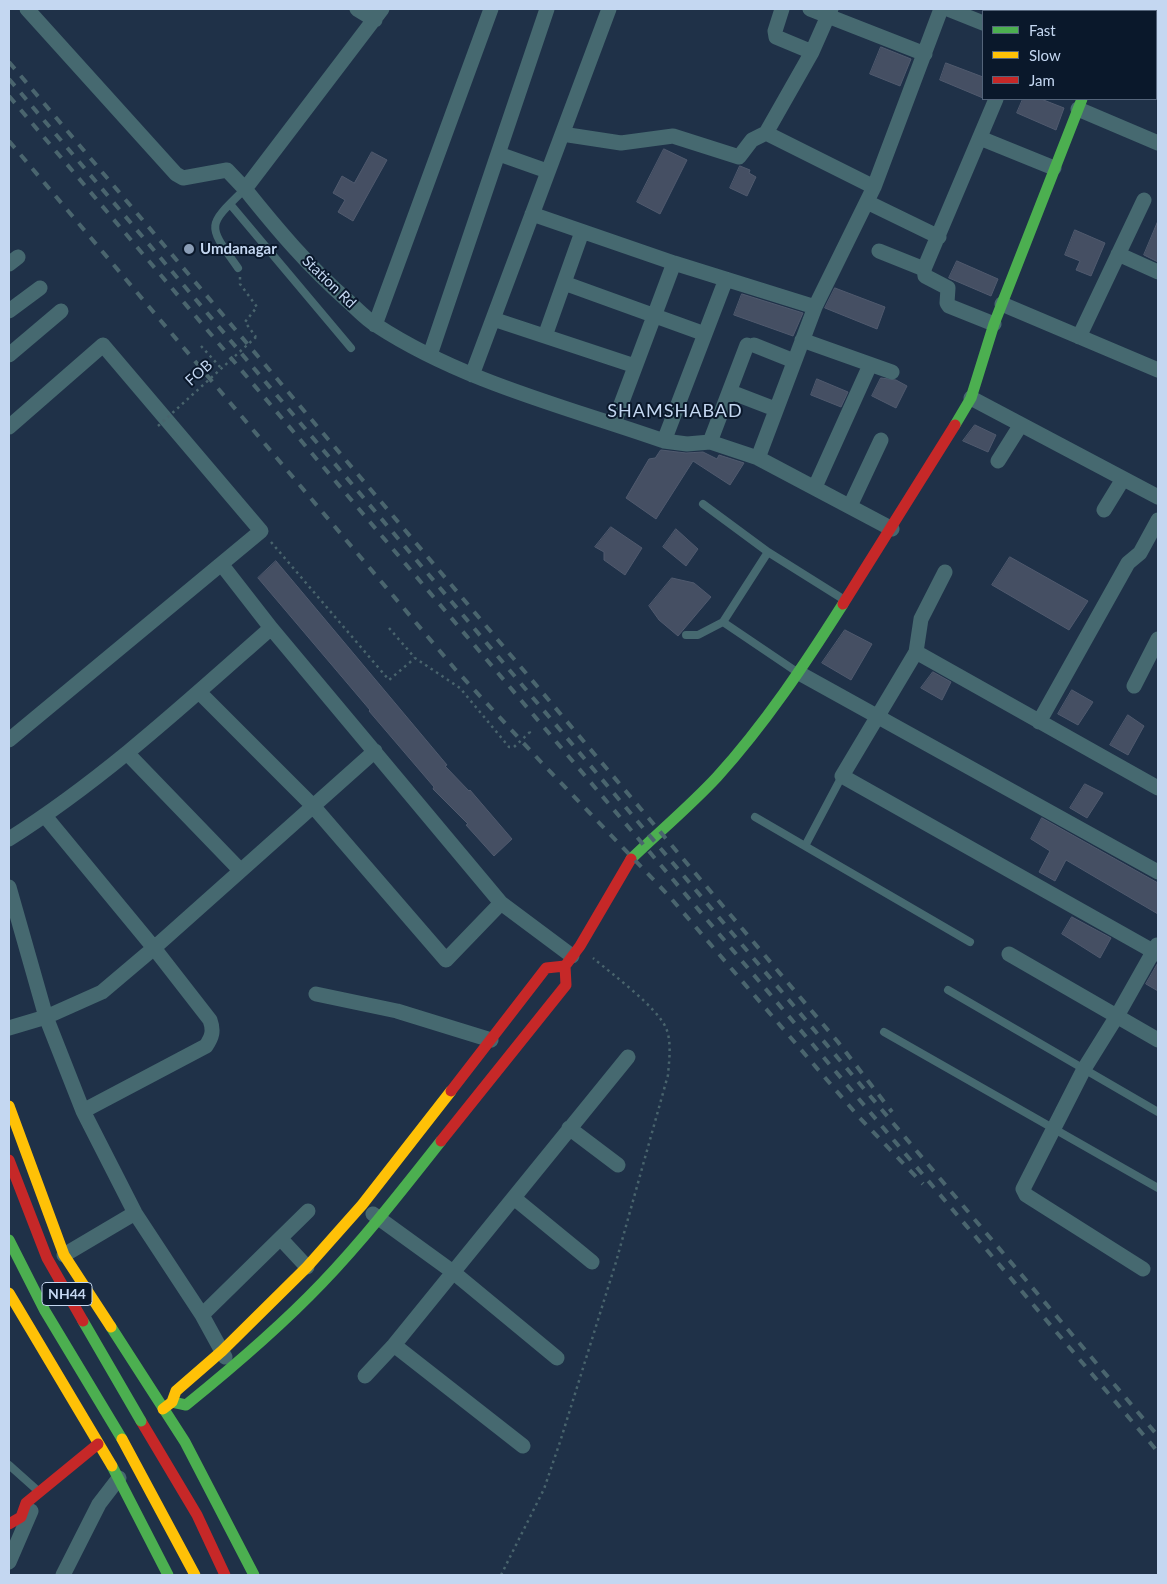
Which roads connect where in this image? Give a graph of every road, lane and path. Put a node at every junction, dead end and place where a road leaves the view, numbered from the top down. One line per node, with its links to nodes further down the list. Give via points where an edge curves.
1 (27, 9): 25 (street, Station Rd, via 176,174 183,178 227,170)
2 (357, 9): 11 (street)
3 (491, 9): 48 (street)
4 (547, 9): 21 (street)
5 (609, 9): 18 (street)
6 (782, 9): 13 (street, via 776,37)
7 (810, 9): 10 (street)
8 (942, 9): 14 (street)
9 (948, 9): 12 (street)
10 (829, 12): 13 (street); 14 (street)
11 (378, 14): 25 (street)
12 (982, 23)
13 (812, 52): 17 (street)
14 (925, 54): 24 (street)
15 (996, 100): 19 (street)
16 (1080, 104): 20 (street); 22 (main road)
17 (766, 133): 18 (street, via 752,140 739,157 673,136 621,143); 24 (street)
18 (562, 134): 23 (street)
19 (980, 138): 22 (street); 31 (street)
20 (1158, 143)
21 (499, 154): 23 (street); 56 (street)
22 (1054, 168): 41 (main road)
23 (547, 171): 29 (street)
24 (874, 187): 27 (street)
25 (245, 189): 28 (lane); 48 (street, Station Rd, via 284,238 328,284)
26 (1144, 200): 33 (street)
27 (867, 202): 31 (street); 42 (street)
28 (230, 204): 35 (lane, via 218,216 214,232); 55 (lane)
29 (532, 214): 30 (street); 46 (street)
30 (582, 232): 34 (street); 39 (street)
31 (939, 237): 36 (street)
32 (879, 251): 36 (street)
33 (1118, 254): 37 (street); 51 (street)
34 (674, 263): 38 (street); 45 (street)
35 (238, 268): 60 (path, FOB, bridge, via 240,284 257,307 245,322 256,337)
36 (924, 270): 47 (street, via 925,276 948,288 949,306)
37 (1158, 272)
38 (726, 279): 42 (street); 49 (street)
39 (564, 283): 45 (street); 50 (street)
40 (40, 288): 43 (street)
41 (1002, 304): 47 (main road); 51 (street)
42 (815, 307): 52 (street)
43 (9, 311)
44 (61, 311): 53 (street)
45 (654, 316): 49 (street); 59 (street)
46 (493, 319): 50 (street); 63 (street)
47 (994, 324): 65 (main road)
48 (375, 325): 56 (street, Station Rd)
49 (705, 334): 72 (street)
50 (545, 336): 59 (street)
51 (1079, 337): 61 (street)
52 (802, 340): 57 (street); 58 (street)
53 (12, 346)
54 (201, 346): 60 (path)
55 (351, 348)
56 (430, 355): 63 (street, Station Rd)
57 (794, 362): 66 (street); 73 (street, via 751,345)
58 (870, 365): 62 (street); 77 (street)
59 (635, 366): 67 (street)
60 (221, 368): 68 (path, FOB, bridge)
61 (1158, 370)
62 (892, 372)
63 (472, 375): 67 (street, Station Rd)
64 (736, 394): 66 (street)
65 (971, 398): 69 (street); 83 (main road)
66 (775, 409): 74 (street)
67 (614, 423): 72 (street, Station Rd)
68 (158, 426)
69 (1020, 426): 75 (street); 76 (street)
70 (9, 427): 84 (street, via 103,345 142,399)
71 (881, 440): 80 (street)
72 (664, 441): 73 (street, Station Rd)
73 (710, 442): 74 (street)
74 (758, 458): 77 (street)
75 (998, 461)
76 (1123, 479): 78 (street); 81 (street)
77 (815, 487): 80 (street)
78 (1158, 497)
79 (703, 504): 85 (lane)
80 (850, 506): 83 (street)
81 (1104, 510)
82 (1158, 520): 100 (street, via 1140,554 1128,563)
83 (892, 529): 88 (main road)
84 (261, 531): 86 (street); 95 (path, via 389,680)
85 (768, 552): 88 (lane); 89 (lane)
86 (222, 565): 90 (street); 102 (street)
87 (945, 572): 94 (street, via 921,619)
88 (846, 601): 96 (main road)
89 (723, 622): 92 (lane, via 698,635); 96 (lane)
90 (271, 628): 98 (street); 103 (street)
91 (389, 628): 95 (path)
92 (686, 635)
93 (1158, 639): 97 (street)
94 (916, 652): 99 (street); 100 (street)
95 (415, 658): 101 (path, via 460,688 509,747 514,748 530,732)
96 (799, 673): 99 (street); 120 (main road, via 716,778 627,863)
97 (1134, 686)
98 (199, 692): 104 (street); 107 (street)
99 (877, 715): 105 (street); 113 (street)
100 (1039, 722): 106 (street)
101 (528, 730)
102 (9, 740)
103 (375, 751): 107 (street); 115 (street)
104 (127, 754): 108 (street); 112 (street)
105 (842, 776): 111 (lane); 118 (street)
106 (1158, 788)
107 (313, 806): 112 (street); 115 (street, via 446,960)
108 (45, 816): 110 (street); 117 (street)
109 (755, 817): 111 (lane)
110 (9, 839)
111 (805, 846): 116 (lane)
112 (240, 870): 117 (street)
113 (1158, 872)
114 (9, 887): 124 (street)
115 (502, 903): 120 (street)
116 (970, 942)
117 (154, 948): 124 (street, via 102,992); 132 (street, via 210,1020 213,1029 211,1039 206,1046)
118 (1156, 950): 123 (street)
119 (1009, 954): 123 (street)
120 (572, 956): 127 (main road, via 546,968); 145 (main road, via 566,985); 175 (path, via 658,1015 667,1029 668,1075 616,1262 560,1442 544,1489)
121 (948, 990): 130 (lane)
122 (316, 994): 127 (street, via 398,1011)
123 (1117, 1016): 128 (street); 130 (street)
124 (46, 1017): 125 (street); 132 (street)
125 (9, 1028)
126 (884, 1032): 135 (lane)
127 (490, 1040): 142 (main road)
128 (1158, 1040)
129 (628, 1057): 134 (street)
130 (1084, 1068): 133 (lane); 135 (street)
131 (9, 1106): 138 (main road)
132 (83, 1111): 144 (street)
133 (1158, 1112)
134 (569, 1128): 137 (street); 141 (street)
135 (1052, 1129): 140 (lane); 151 (street, via 1025,1182 1023,1189 1026,1195)
136 (9, 1160): 173 (main road, NH44, bridge, via 47,1258 197,1514)
137 (618, 1164)
138 (33, 1173): 139 (street); 148 (main road)
139 (9, 1182)
140 (1158, 1188)
141 (514, 1198): 149 (street); 152 (street)
142 (362, 1205): 145 (street); 150 (main road)
143 (308, 1211): 146 (street)
144 (134, 1213): 148 (street); 154 (street)
145 (380, 1218): 152 (street); 158 (main road, via 321,1284)
146 (281, 1239): 150 (street); 154 (street)
147 (9, 1240): 172 (main road, NH44, via 26,1278 115,1427)
148 (64, 1254): 160 (main road)
149 (592, 1262)
150 (307, 1267): 156 (main road)
151 (1143, 1270)
152 (453, 1272): 155 (street); 157 (street)
153 (9, 1293): 161 (main road)
154 (202, 1315): 156 (street)
155 (394, 1345): 159 (street); 162 (street)
156 (222, 1351): 158 (street); 160 (main road, via 176,1391)
157 (557, 1358)
158 (232, 1368): 160 (main road, via 186,1405)
159 (365, 1376)
160 (168, 1406): 174 (main road)
161 (98, 1444): 164 (main road); 165 (main road)
162 (523, 1446)
163 (9, 1465): 165 (lane)
164 (119, 1478): 170 (street, via 99,1504); 171 (main road)
165 (40, 1492): 167 (main road); 169 (street)
166 (12, 1503): 167 (main road)
167 (26, 1503): 168 (main road, via 21,1517)
168 (9, 1524)
169 (9, 1562)
170 (63, 1575)
171 (168, 1575)
172 (195, 1575)
173 (224, 1575)
174 (254, 1575)
175 (501, 1575)

